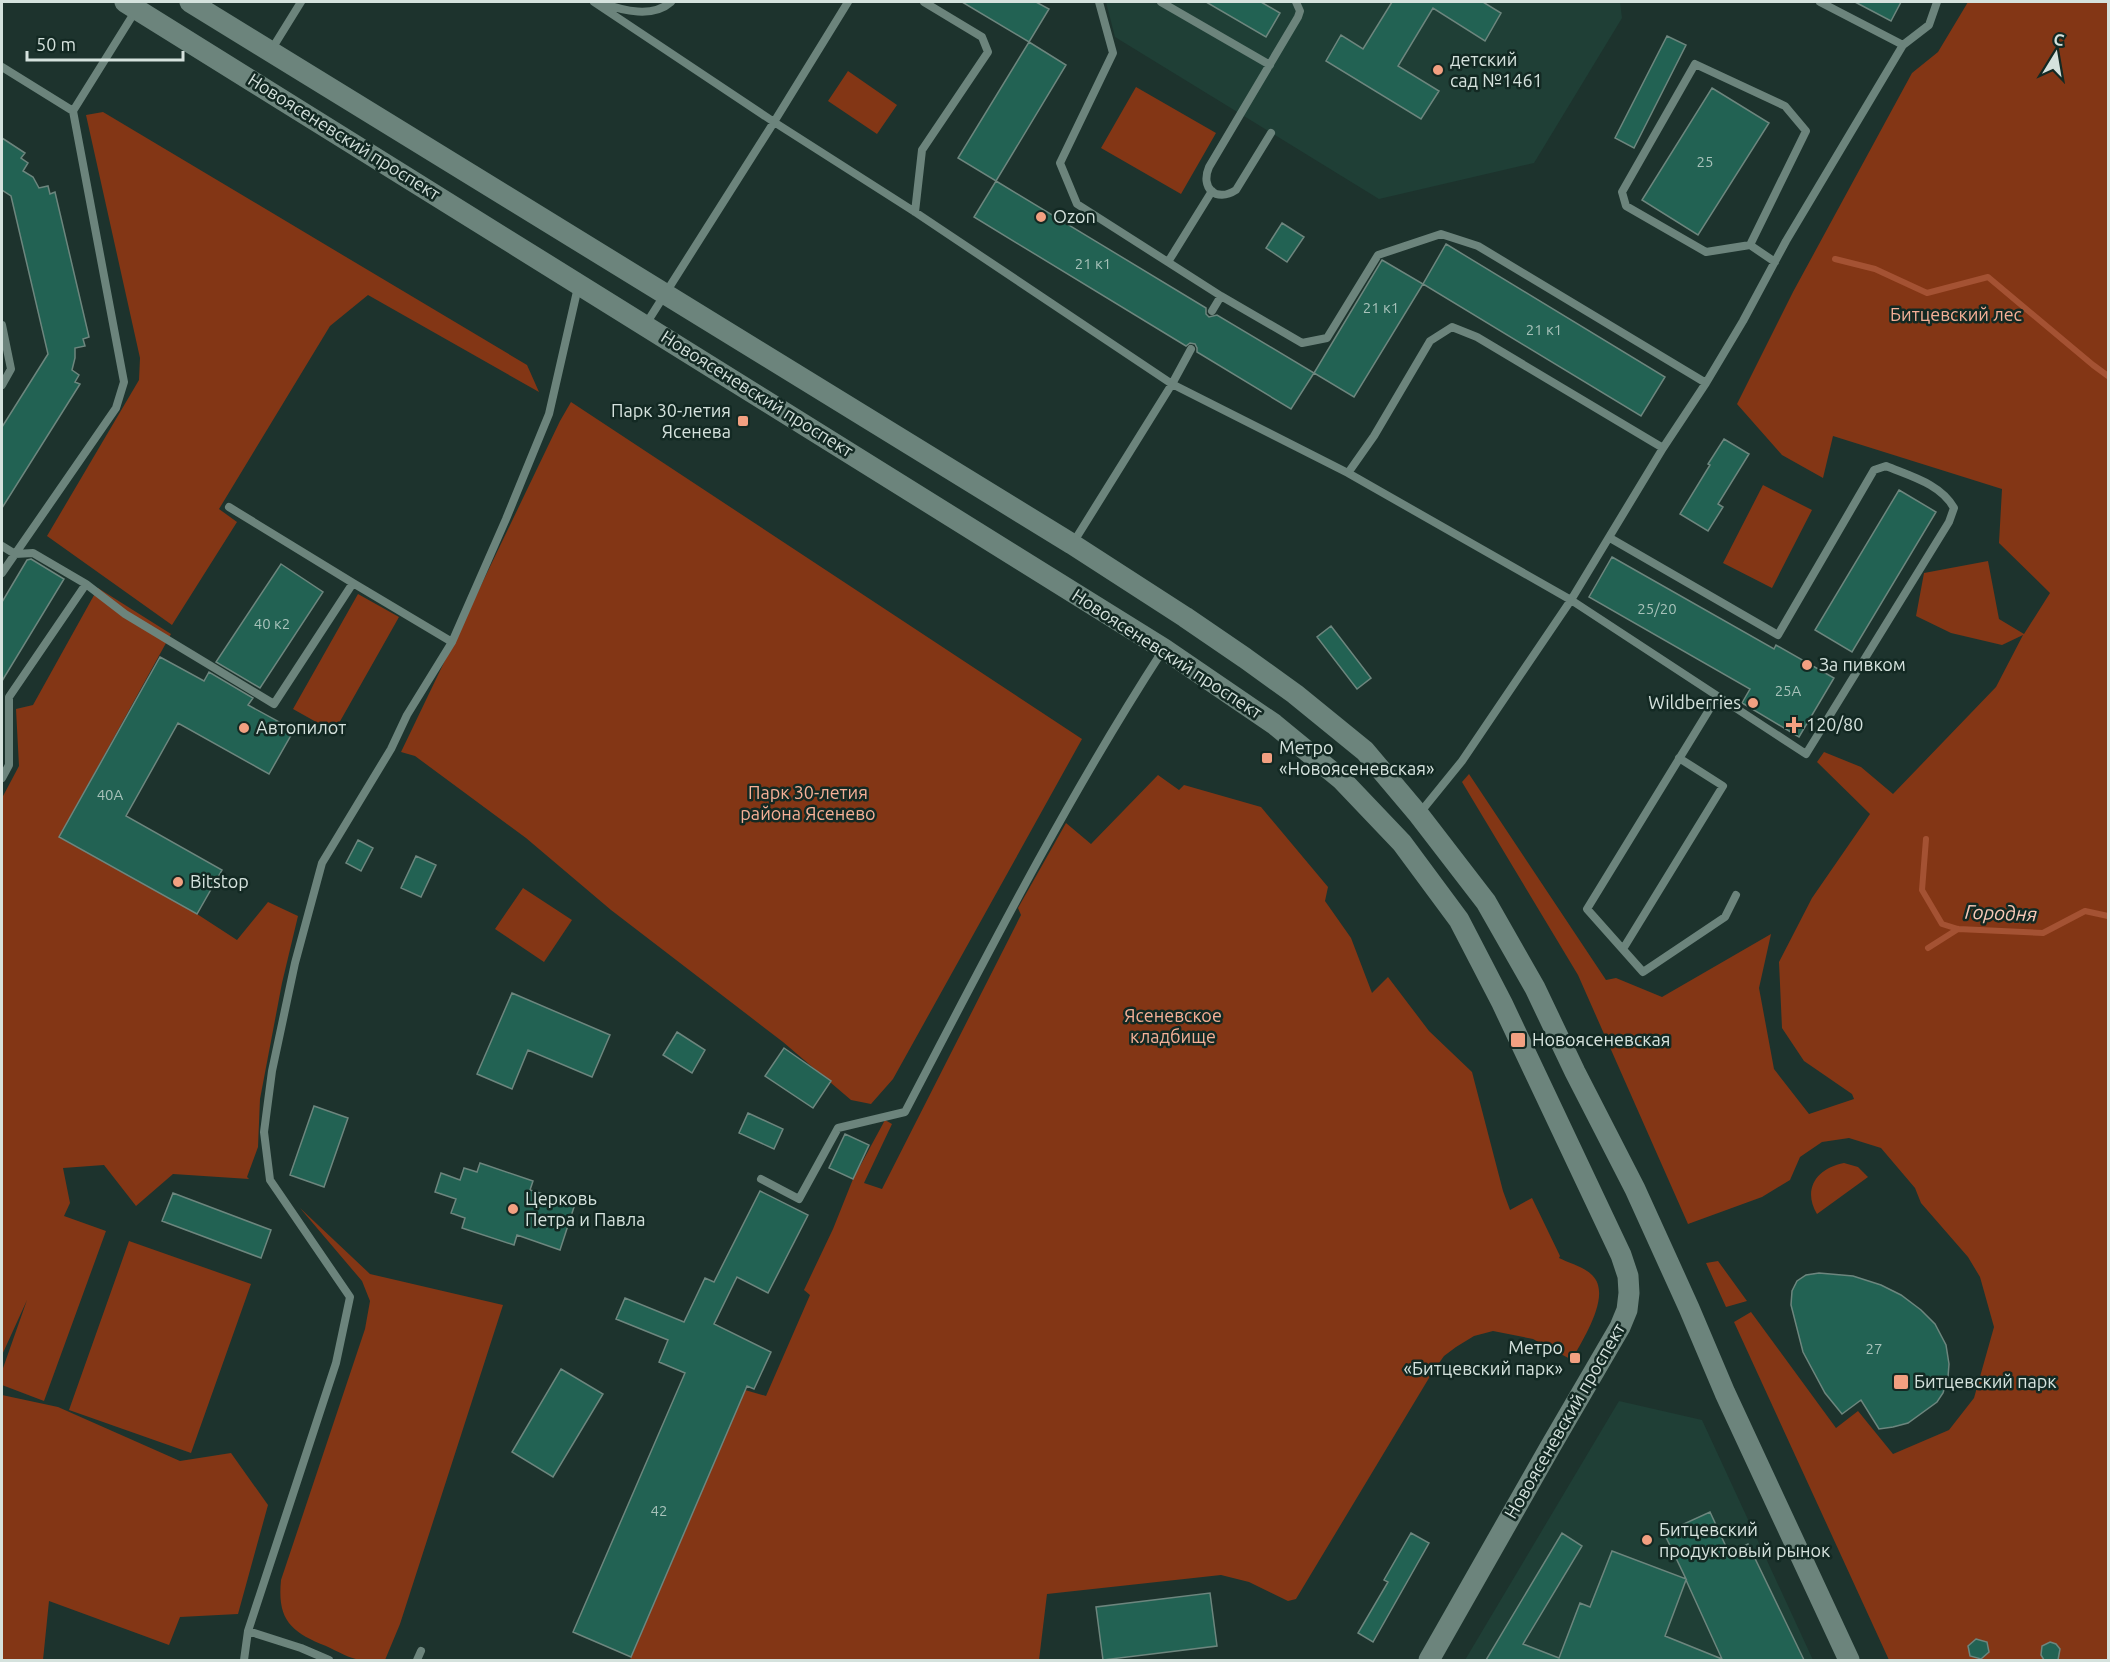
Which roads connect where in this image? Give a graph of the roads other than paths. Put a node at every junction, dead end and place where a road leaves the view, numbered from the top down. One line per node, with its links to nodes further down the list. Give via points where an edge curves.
1 (190, 2): 15 (street, Новоясеневский проспект)
2 (301, 2): 15 (lane)
3 (594, 2): 19 (lane)
4 (600, 2): 5 (lane, via 637,13)
5 (671, 2)
6 (848, 2): 19 (lane)
7 (924, 2): 22 (lane, via 982,37 988,52 922,150)
8 (1099, 2): 24 (lane, via 1113,53 1060,163 1077,204)
9 (1161, 2): 16 (lane)
10 (1296, 2): 16 (lane, via 1298,17)
11 (1820, 2): 14 (lane)
12 (1937, 2): 14 (lane, via 1929,25)
13 (131, 5): 18 (lane); 26 (street, Новоясеневский проспект)
14 (1903, 45): 25 (lane)
15 (270, 52): 27 (street, Новоясеневский проспект)
16 (1270, 65): 21 (lane, via 1209,167 1206,184)
17 (2, 67): 18 (lane)
18 (73, 111): 42 (lane, via 124,382 116,408)
19 (774, 122): 22 (lane); 27 (lane)
20 (1270, 133): 21 (lane, via 1236,190 1228,195)
21 (1212, 191): 24 (lane)
22 (915, 212): 34 (lane)
23 (1750, 245): 23 (lane, via 1806,131 1785,106 1695,64 1622,192 1626,206 1706,252); 25 (lane)
24 (1168, 262): 28 (lane)
25 (1775, 262): 33 (lane)
26 (579, 283): 31 (street, Новоясеневский проспект); 47 (lane, via 549,414)
27 (666, 295): 31 (lane); 40 (street, Новоясеневский проспект)
28 (1221, 296): 29 (lane); 33 (lane, via 1302,343 1327,338 1378,255 1442,234 1478,246)
29 (1212, 311)
30 (2, 325): 35 (lane, via 11,369)
31 (646, 325): 48 (street, Новоясеневский проспект)
32 (1191, 349): 34 (lane)
33 (1706, 383): 36 (lane)
34 (1172, 384): 37 (lane); 40 (lane)
35 (2, 385)
36 (1663, 448): 37 (lane, via 1477,337 1452,327 1430,341); 39 (lane)
37 (1348, 472): 46 (lane)
38 (229, 507): 44 (lane)
39 (1610, 538): 46 (lane); 49 (lane, via 1778,635 1874,470 1886,466 1923,481 1948,497 1954,508 1949,522 1806,754)
40 (1072, 544): 52 (street, Новоясеневский проспект, via 1185,616 1295,694 1365,751)
41 (2, 546): 42 (lane)
42 (15, 554): 43 (lane); 45 (lane, via 33,553)
43 (2, 573)
44 (353, 583): 45 (lane, via 274,704 124,614); 47 (lane)
45 (86, 584): 51 (lane, via 9,697 9,765)
46 (1570, 600): 49 (lane); 52 (lane, via 1462,761)
47 (452, 642): 56 (lane, via 322,863 272,1071 264,1132 270,1180 350,1297 336,1363)
48 (1164, 649): 55 (lane, via 1042,851 905,1112 838,1128 799,1199); 61 (street, Новоясеневский проспект, via 1274,724 1342,780 1402,843 1431,881 1459,920 1502,1003 1628,1276 1627,1310 1620,1327)
49 (1717, 697): 50 (lane)
50 (1679, 758): 54 (lane, via 1587,909); 54 (lane, via 1722,786)
51 (2, 778)
52 (1419, 814): 62 (street, Новоясеневский проспект, via 1486,902 1535,988 1639,1200)
53 (1736, 895): 54 (lane, via 1725,916 1643,972)
54 (1623, 949)
55 (761, 1179)
56 (248, 1631): 58 (lane); 59 (lane)
57 (421, 1651): 60 (lane)
58 (244, 1660)
59 (329, 1660)
60 (417, 1660)
61 (1429, 1660)
62 (1849, 1660)

